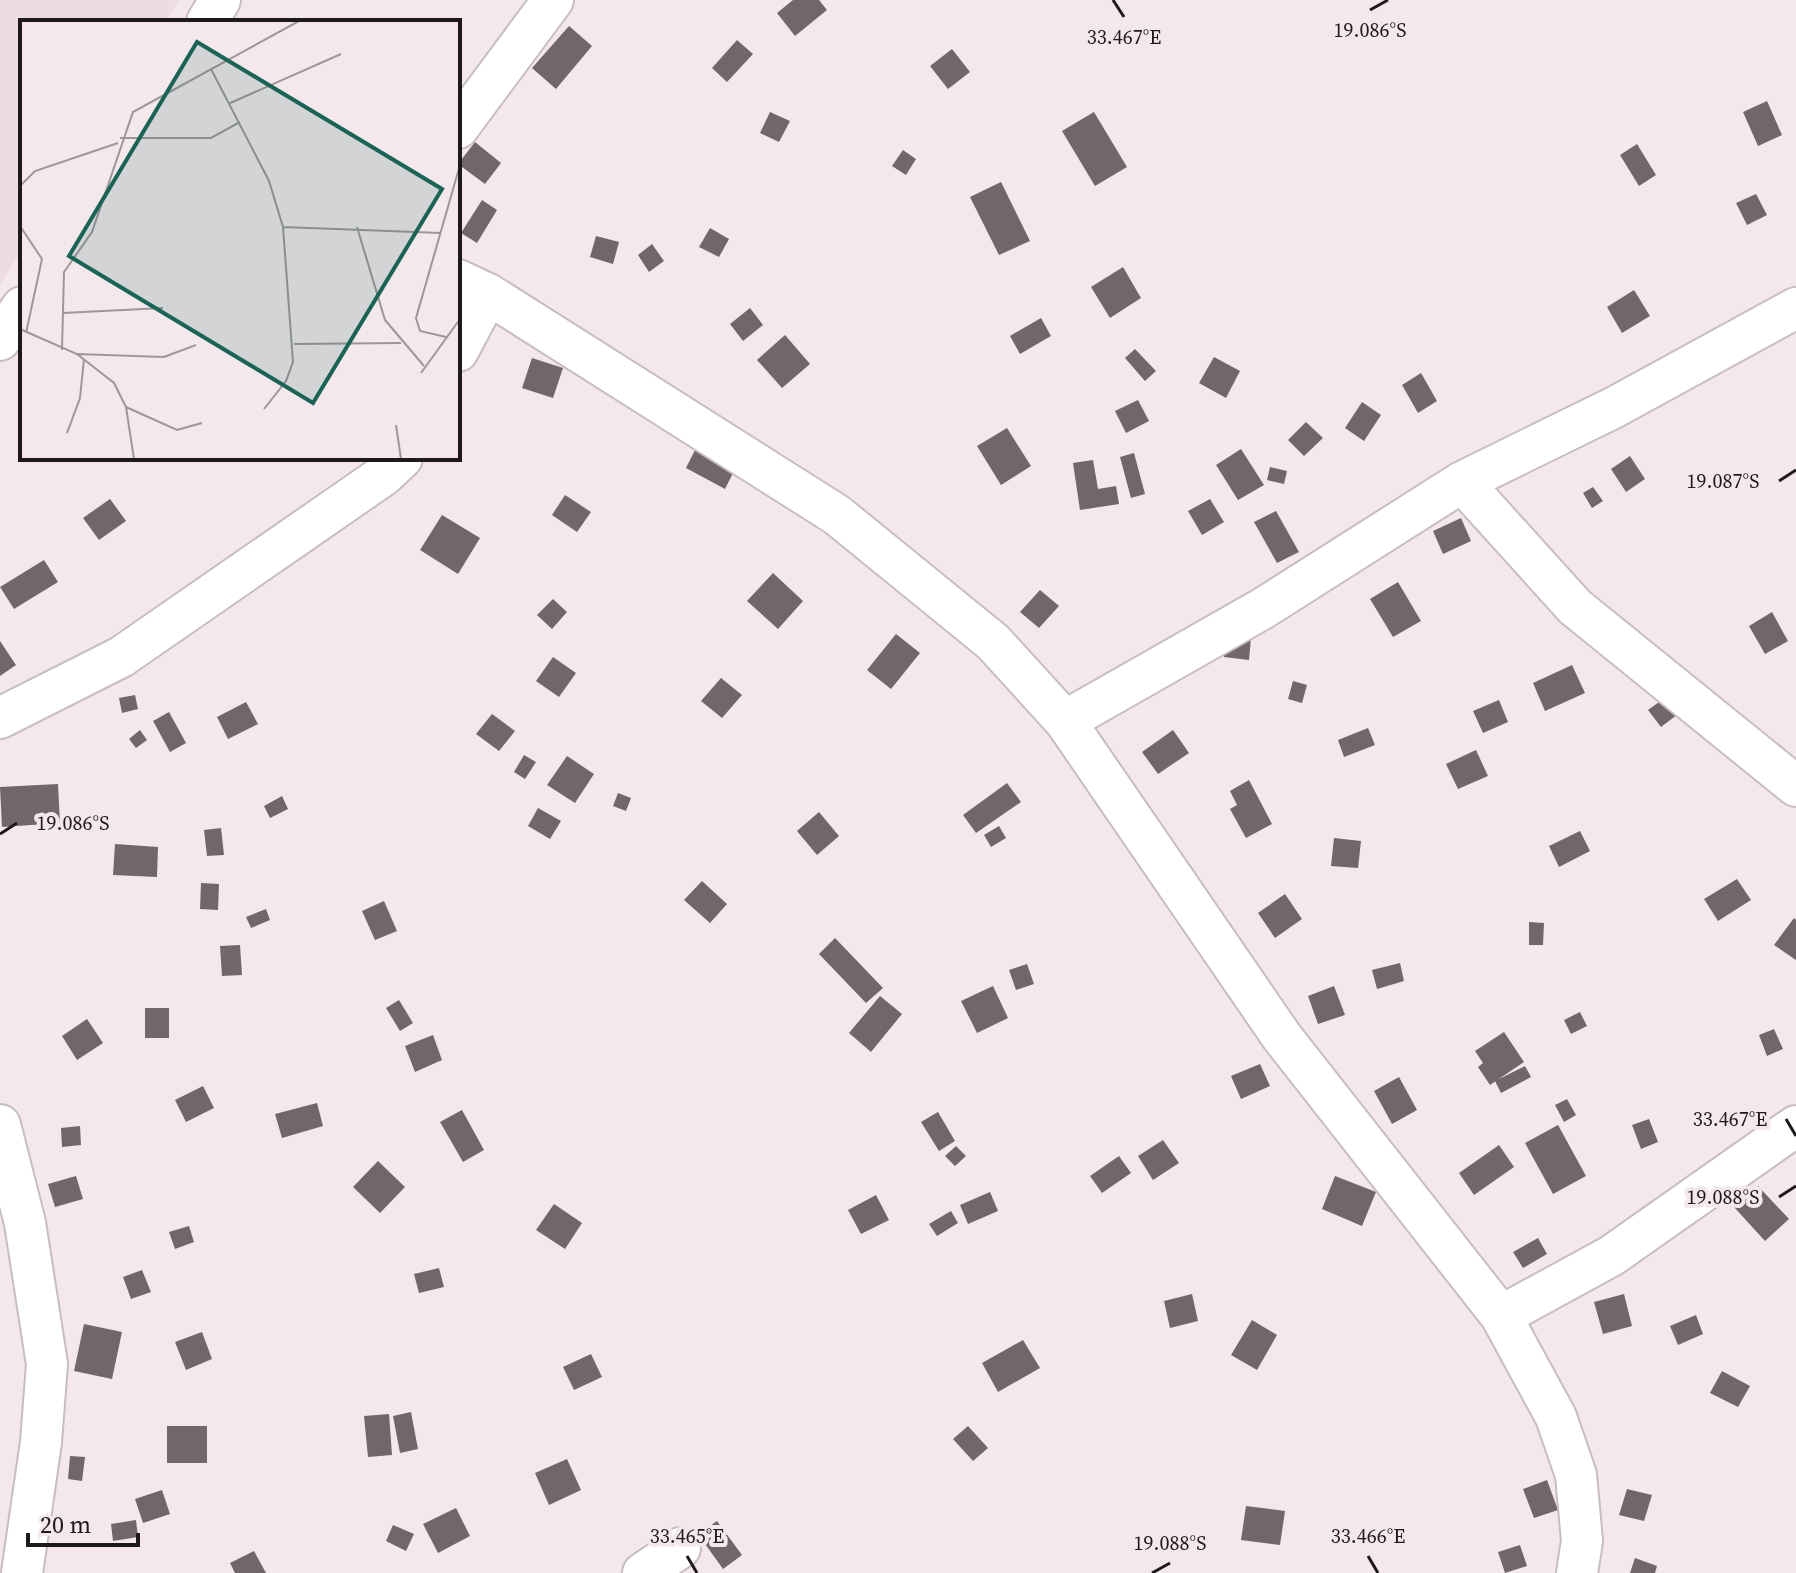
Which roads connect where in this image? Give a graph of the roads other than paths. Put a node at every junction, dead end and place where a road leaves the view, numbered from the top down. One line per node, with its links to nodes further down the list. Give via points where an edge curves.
1 (220, 0): 3 (street)
2 (553, 0): 4 (street)
3 (208, 20)
4 (460, 125)
5 (473, 287): 9 (street); 13 (street, via 837,515 993,642)
6 (1796, 308): 11 (street, via 1615,407)
7 (20, 310): 8 (street)
8 (0, 340)
9 (460, 342)
10 (400, 460): 12 (street, via 121,657)
11 (1462, 482): 13 (street, via 1262,609); 14 (street, via 1575,607)
12 (0, 718)
13 (1065, 721): 17 (street, via 1282,1037)
14 (1796, 786)
15 (0, 1125): 19 (street, via 25,1223 47,1364)
16 (1796, 1126): 17 (street, via 1611,1256)
17 (1501, 1316): 21 (street, via 1556,1417 1576,1475 1582,1541)
18 (680, 1548): 20 (street)
19 (22, 1573)
20 (643, 1573)
21 (1577, 1573)

